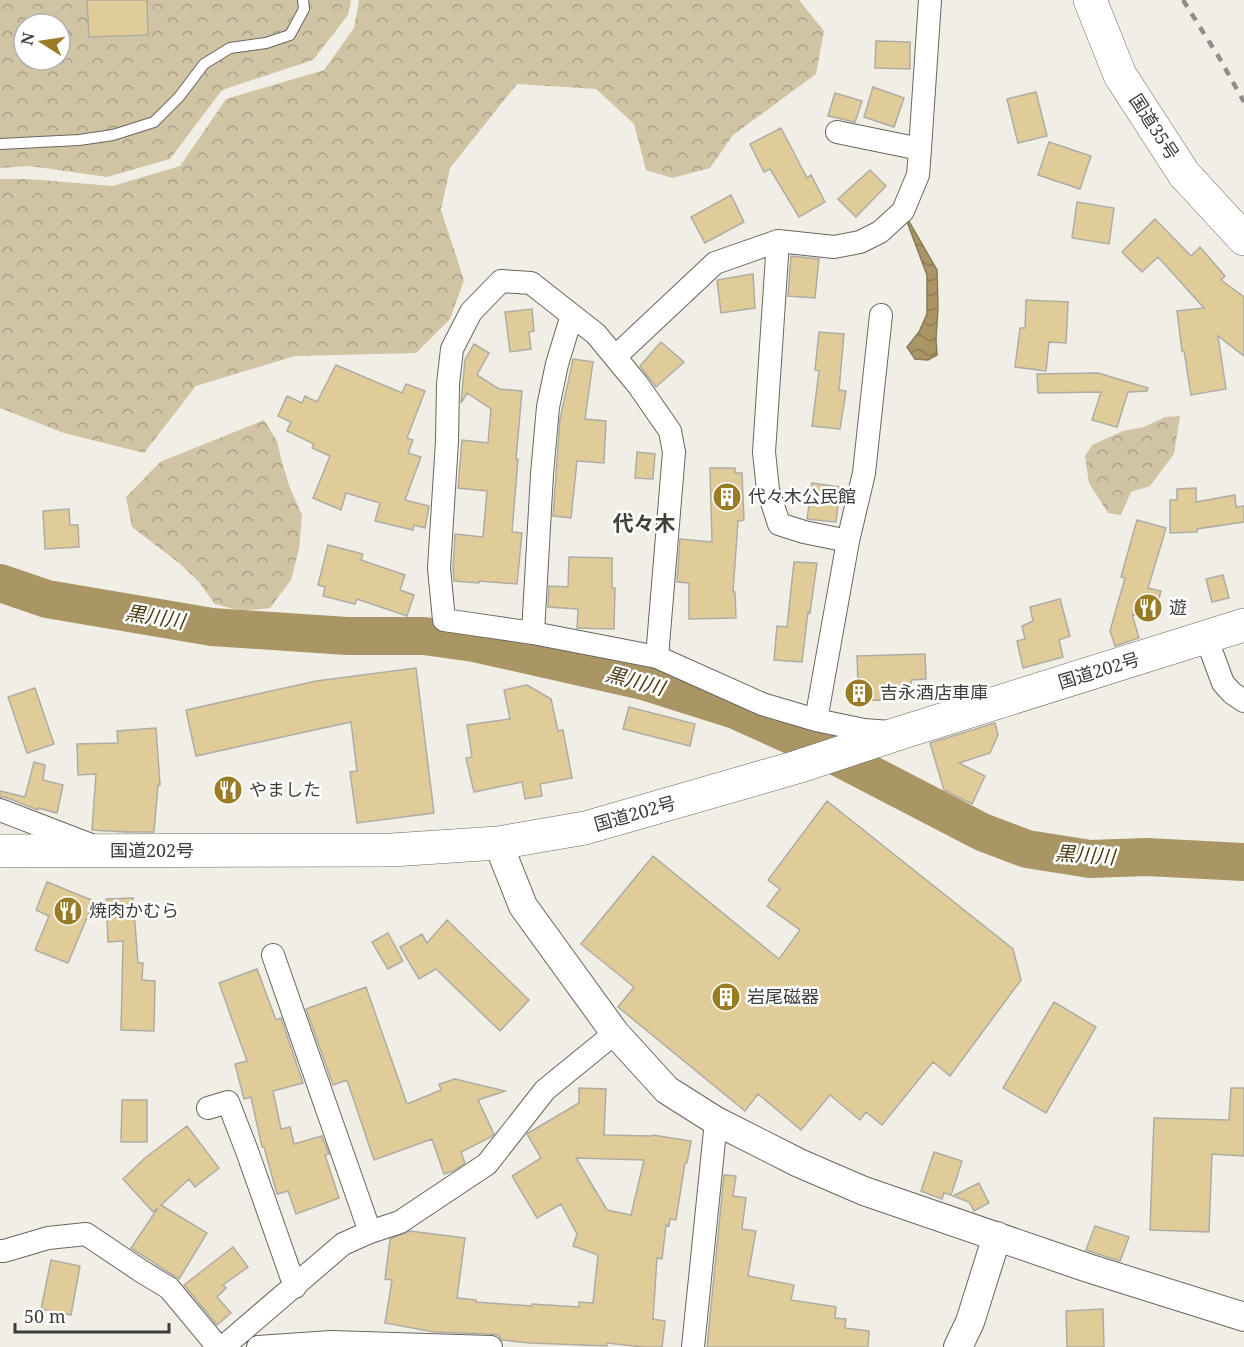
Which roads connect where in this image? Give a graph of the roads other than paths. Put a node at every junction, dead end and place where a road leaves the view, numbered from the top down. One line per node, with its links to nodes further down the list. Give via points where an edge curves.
1 (303, 0): 5 (lane, via 304,9 290,35 230,48 204,64 154,122 113,135 79,140)
2 (930, 0): 6 (street)
3 (1090, 0): 7 (highway, 国道35号, via 1120,75 1184,174)
4 (837, 132): 6 (street)
5 (0, 144)
6 (920, 150): 8 (street, via 918,175 903,211 880,232 860,242 834,247)
7 (1244, 238)
8 (778, 241): 11 (street, via 716,264); 12 (street, via 764,452 768,490 779,524)
9 (572, 315): 11 (street, via 596,334); 14 (street, via 548,407); 14 (street, via 531,283 501,281 471,312 452,349 439,568 444,620)
10 (880, 315): 12 (street, via 864,473)
11 (615, 357): 16 (street, via 670,431 674,452)
12 (848, 541): 18 (street)
13 (1244, 625): 15 (highway, 国道202号)
14 (532, 633): 16 (street)
15 (1206, 637): 17 (street, via 1223,683); 19 (highway, 国道202号)
16 (657, 657): 18 (street, via 762,704)
17 (1244, 701)
18 (816, 720): 19 (street)
19 (900, 733): 21 (highway, 国道202号, via 585,828)
20 (0, 810): 22 (street)
21 (498, 843): 22 (highway, 国道202号, via 392,850); 25 (street, via 523,906)
22 (109, 851): 23 (highway, 国道202号)
23 (0, 852)
24 (273, 955): 28 (street)
25 (615, 1033): 27 (street, via 667,1090); 28 (street, via 545,1090 487,1164 400,1222)
26 (208, 1108): 31 (street, via 228,1102)
27 (716, 1121): 29 (street, via 864,1191); 38 (street)
28 (370, 1232): 31 (street, via 343,1244)
29 (997, 1236): 32 (street); 39 (street, via 970,1322)
30 (0, 1251): 34 (street, via 48,1238 87,1234 169,1288)
31 (295, 1287): 35 (street)
32 (1244, 1317)
33 (331, 1345): 36 (street); 37 (street)
34 (218, 1347)
35 (224, 1347)
36 (258, 1347)
37 (491, 1347)
38 (693, 1347)
39 (958, 1347)

